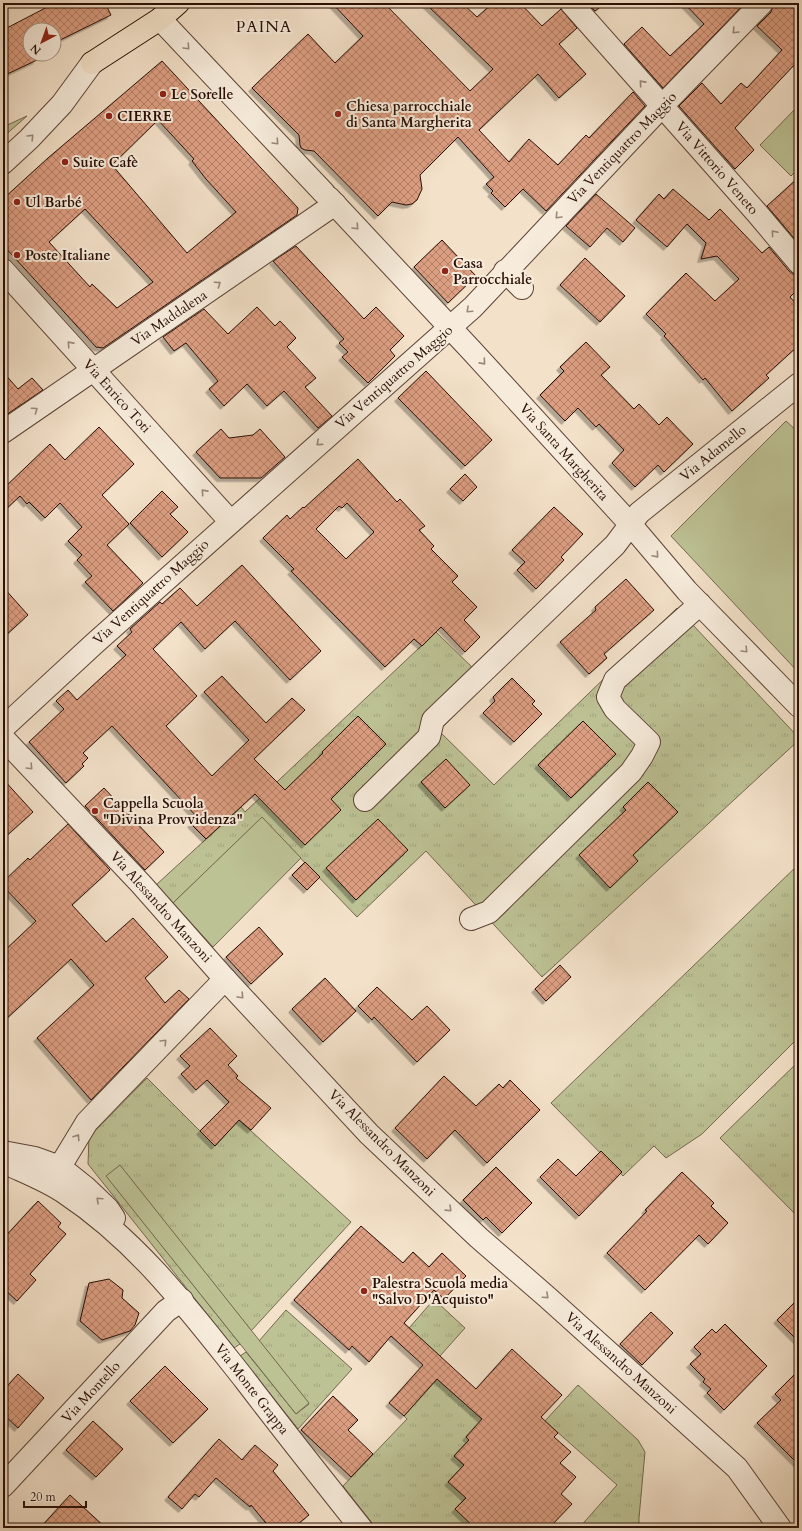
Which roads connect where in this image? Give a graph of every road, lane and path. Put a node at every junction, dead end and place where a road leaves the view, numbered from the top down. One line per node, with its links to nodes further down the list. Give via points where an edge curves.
1 (178, 3): 4 (main road)
2 (571, 3): 6 (street, Via Vittorio Veneto, one-way to 2)
3 (762, 3): 6 (street, Via Ventiquattro Maggio, one-way to 6)
4 (160, 19): 5 (main road); 8 (street, Via Santa Margherita, one-way to 8)
5 (92, 63): 7 (street, one-way to 5, via 62,104)
6 (662, 106): 9 (street, Via Vittorio Veneto, one-way to 6); 11 (street, Via Ventiquattro Maggio, one-way to 11)
7 (3, 164)
8 (329, 198): 13 (street, Via Santa Margherita, one-way to 13); 14 (street, Via Maddalena, one-way to 8)
9 (799, 263)
10 (3, 270): 14 (street, Via Enrico Toti, one-way to 10)
11 (505, 271): 12 (street); 13 (street, Via Ventiquattro Maggio, one-way to 13)
12 (522, 288)
13 (450, 328): 17 (street, Via Ventiquattro Maggio, one-way to 17); 18 (street, Via Santa Margherita, one-way to 18)
14 (93, 369): 16 (street, Via Maddalena, one-way to 14); 17 (street, Via Enrico Toti, one-way to 14)
15 (799, 384): 18 (street, Via Adamello, via 639,513)
16 (3, 432)
17 (230, 521): 21 (street, Via Ventiquattro Maggio)
18 (631, 525): 19 (street, Via Santa Margherita, one-way to 19); 23 (street, Via Adamello, via 615,545 433,720 429,738)
19 (700, 604): 20 (street, Via Santa Margherita, one-way to 20); 24 (street, via 615,680 608,698 615,709 649,742 631,772 489,912)
20 (799, 706)
21 (3, 728)
22 (3, 738): 25 (street, Via Alessandro Manzoni, one-way to 25, via 141,884)
23 (365, 800)
24 (472, 919)
25 (225, 978): 28 (street, one-way to 25, via 87,1122); 32 (street, Via Alessandro Manzoni, one-way to 32, via 374,1138 479,1238 737,1468)
26 (3, 1152): 28 (street, Via Monte Grappa, via 35,1158)
27 (3, 1162): 28 (street, Via Monte Grappa)
28 (55, 1175): 29 (street, Via Monte Grappa, via 85,1187 108,1209 139,1253)
29 (182, 1300): 30 (street, Via Montello, via 166,1312); 31 (street, Via Monte Grappa)
30 (3, 1486)
31 (361, 1528)
32 (780, 1528)

